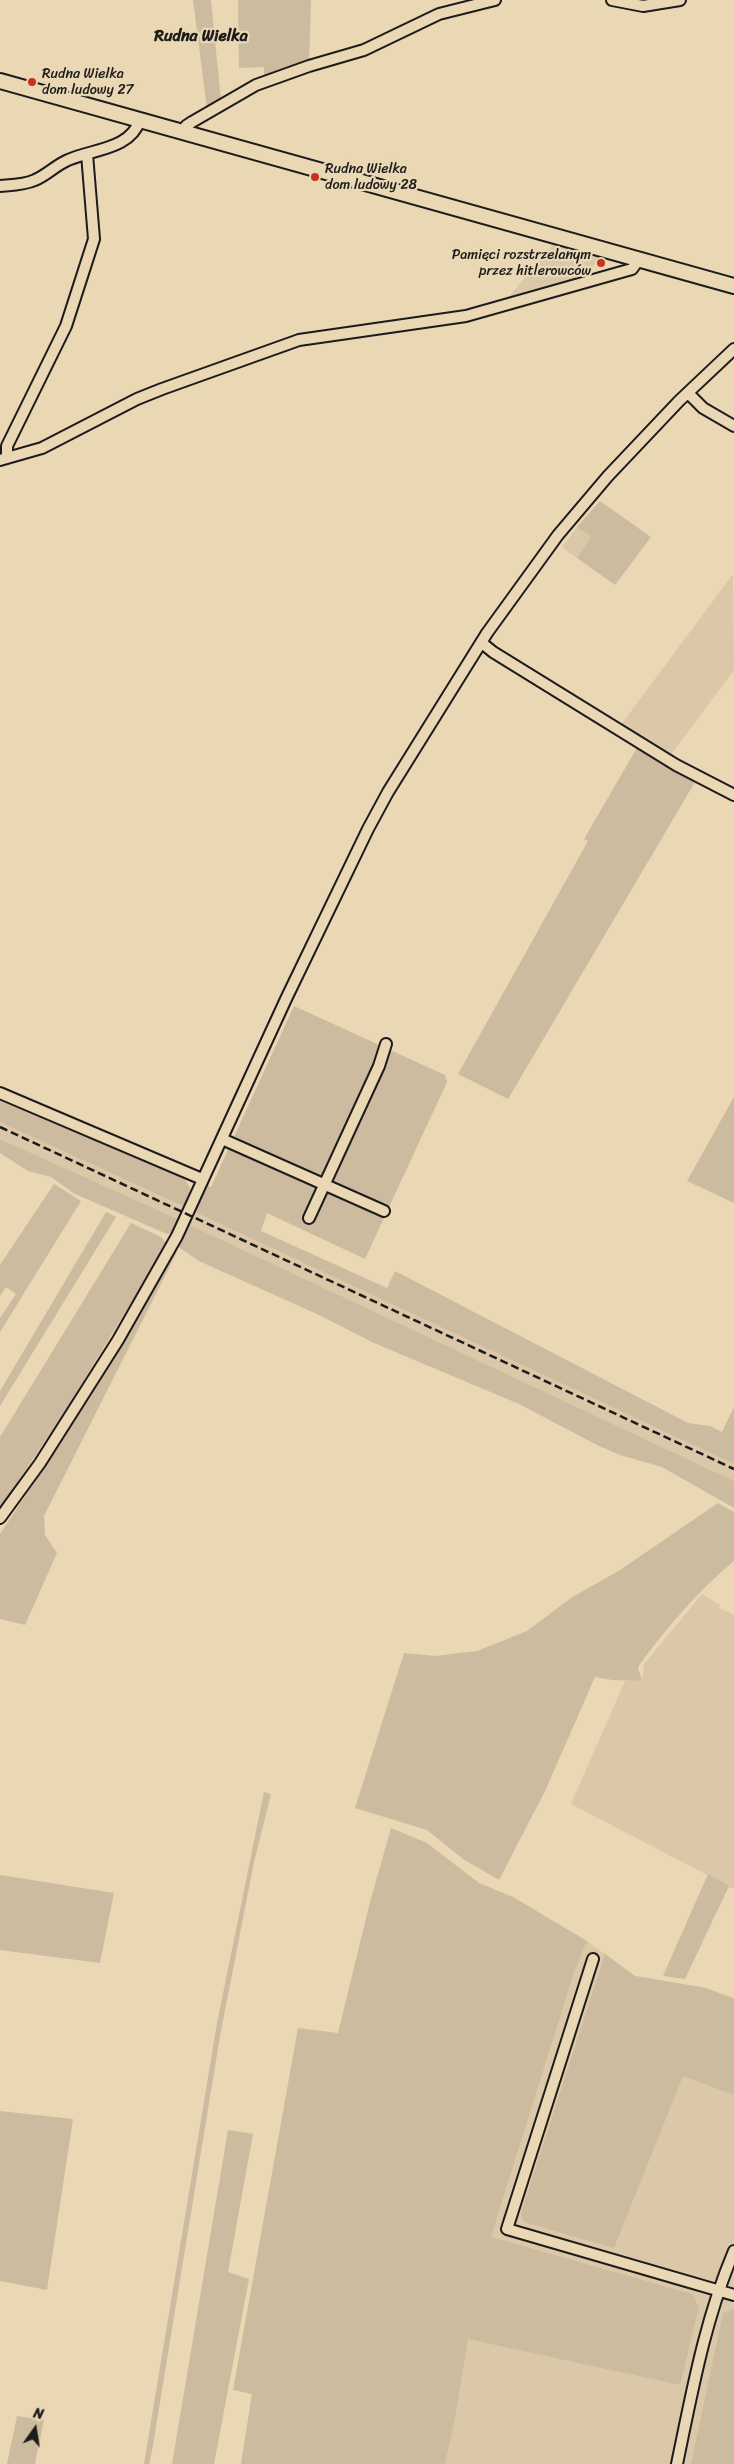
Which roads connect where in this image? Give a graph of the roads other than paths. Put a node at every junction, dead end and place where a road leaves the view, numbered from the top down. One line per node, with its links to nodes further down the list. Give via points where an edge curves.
1 (495, 0): 6 (street, via 438,14 364,50 256,85 186,126)
2 (612, 0): 3 (street, via 643,6)
3 (680, 0)
4 (0, 80): 5 (street)
5 (140, 120): 6 (street); 7 (street, via 128,137)
6 (184, 133): 9 (street)
7 (87, 154): 8 (street, via 65,161 35,180); 14 (street, via 94,239 66,326)
8 (0, 186)
9 (640, 258): 10 (street); 14 (street, via 632,269 475,314 315,336 283,345 137,399 58,441)
10 (734, 286)
11 (734, 349): 12 (street)
12 (688, 393): 13 (street, via 703,408); 15 (street, via 614,470 558,535)
13 (734, 426)
14 (3, 459)
15 (482, 643): 16 (street, via 601,720); 19 (street, via 368,829)
16 (734, 795)
17 (386, 1044): 21 (street)
18 (0, 1092): 20 (street)
19 (222, 1139): 20 (street); 21 (street)
20 (202, 1180): 24 (street, via 177,1236 118,1340 40,1463)
21 (325, 1185): 22 (street); 23 (street)
22 (384, 1212)
23 (309, 1218)
24 (0, 1518)
25 (593, 1958): 27 (street, via 507,2230)
26 (734, 2251): 27 (street)
27 (718, 2290): 28 (street); 29 (street, via 700,2352)
28 (734, 2295)
29 (677, 2464)

